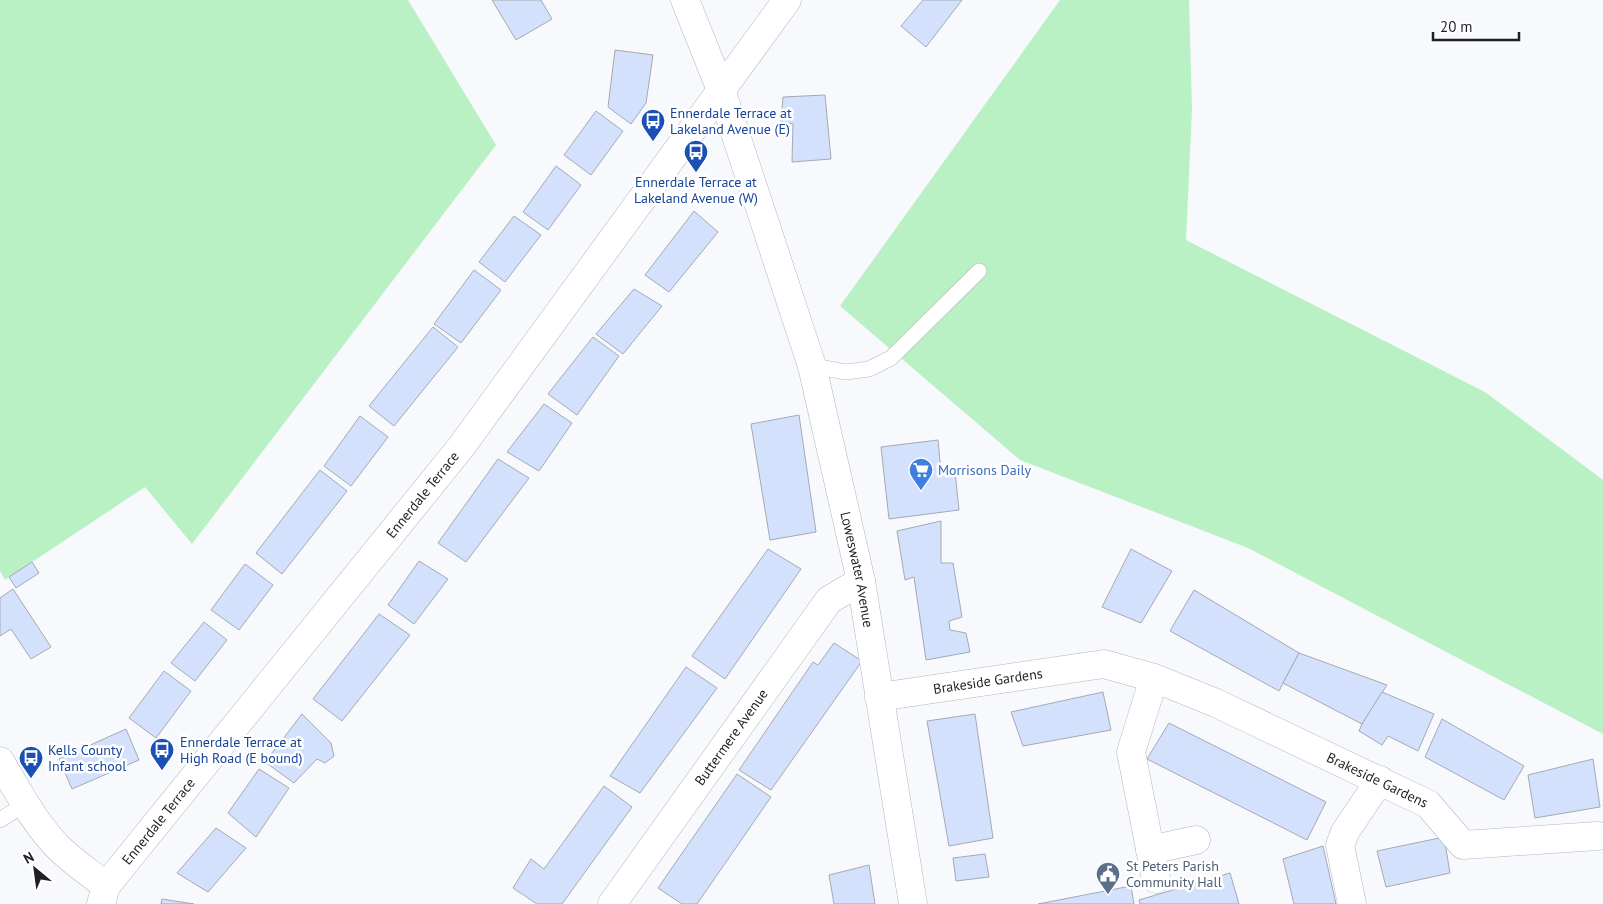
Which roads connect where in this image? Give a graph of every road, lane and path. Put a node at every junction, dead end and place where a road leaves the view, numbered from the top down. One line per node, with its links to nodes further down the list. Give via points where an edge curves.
1 (685, 0): 3 (street, Loweswater Avenue)
2 (786, 0): 3 (street, Ennerdale Terrace)
3 (721, 90): 5 (street, Loweswater Avenue); 17 (street, Ennerdale Terrace, via 461,447)
4 (979, 271): 5 (lane, via 891,358 869,369 846,372)
5 (812, 366): 6 (street, Loweswater Avenue)
6 (861, 581): 8 (street, Loweswater Avenue); 18 (street, Buttermere Avenue, via 829,600)
7 (1154, 678): 8 (street, Brakeside Gardens, via 1104,664); 10 (street, Brakeside Gardens); 15 (street, via 1131,752)
8 (879, 697): 19 (street, Loweswater Avenue)
9 (0, 760): 11 (street)
10 (1380, 780): 13 (street, Brakeside Gardens, via 1428,804 1463,845); 20 (street, via 1345,832 1340,845)
11 (25, 804): 12 (lane); 17 (street)
12 (0, 820)
13 (1597, 836)
14 (1196, 840): 15 (street)
15 (1150, 850): 16 (street)
16 (1156, 879)
17 (104, 895)
18 (612, 904)
19 (913, 904)
20 (1352, 904)

